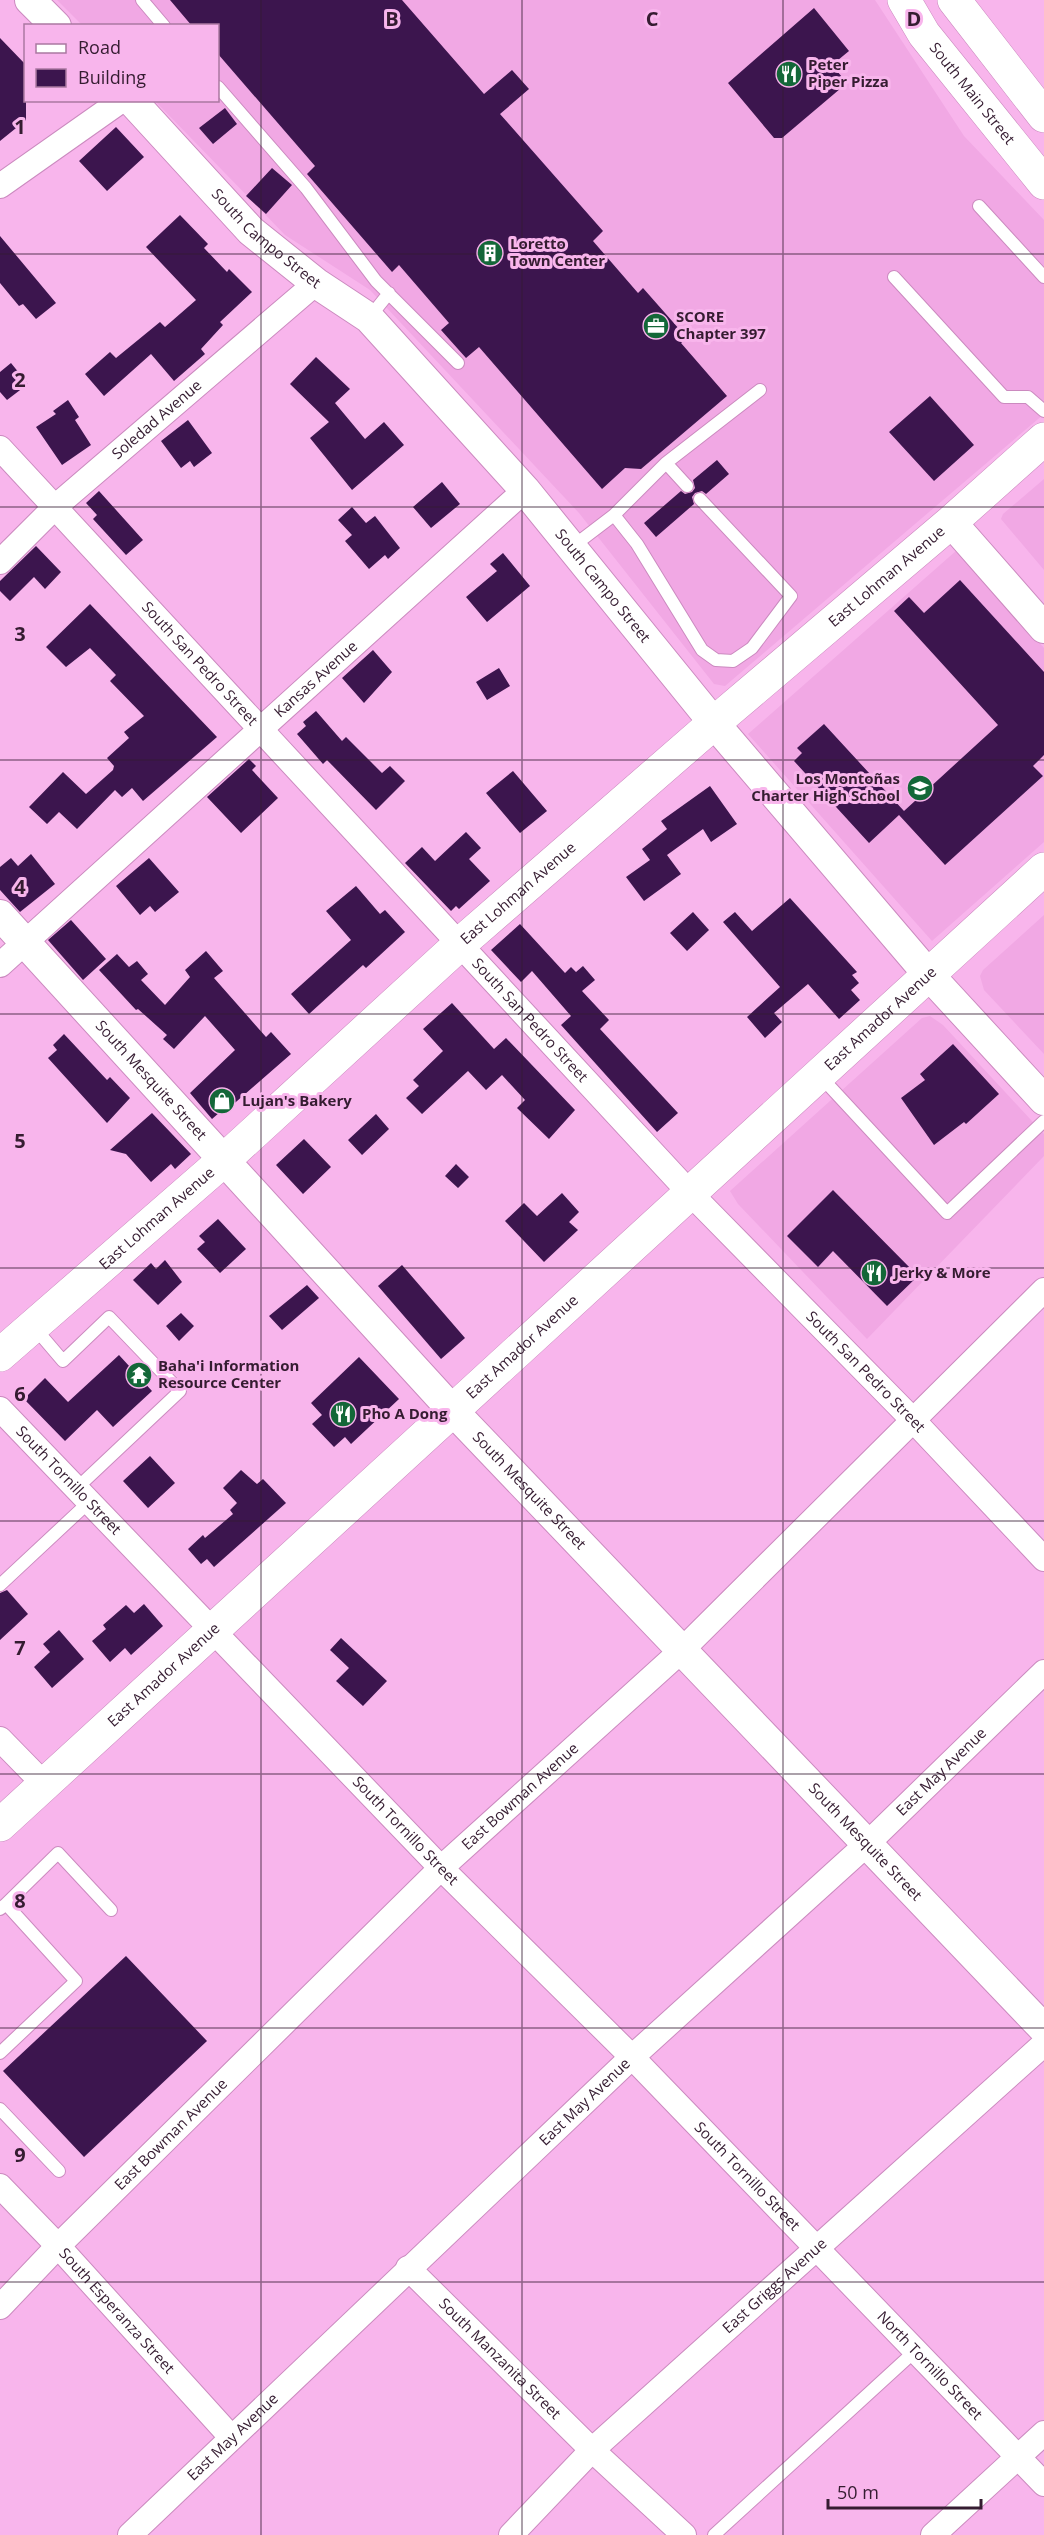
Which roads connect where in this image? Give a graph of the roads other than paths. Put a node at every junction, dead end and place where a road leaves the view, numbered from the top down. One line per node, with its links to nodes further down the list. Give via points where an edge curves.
1 (30, 0): 5 (street)
2 (142, 0): 6 (lane)
3 (904, 0): 7 (main road, South Main Street)
4 (957, 5): 7 (main road); 11 (main road)
5 (54, 24)
6 (162, 24)
7 (924, 34): 12 (main road, South Main Street)
8 (219, 88): 18 (lane, via 306,188)
9 (119, 102): 13 (street)
10 (133, 102): 17 (street, South Campo Street, via 251,231)
11 (1044, 116)
12 (1044, 183)
13 (0, 186)
14 (979, 206): 16 (lane)
15 (894, 277): 22 (lane, via 1004,397 1028,397)
16 (1044, 277)
17 (316, 284): 19 (street, South Campo Street); 29 (street, Soledad Avenue)
18 (389, 293): 19 (lane); 20 (lane)
19 (369, 318): 27 (street, South Campo Street)
20 (458, 363)
21 (760, 390): 25 (lane)
22 (1044, 411)
23 (1044, 439): 31 (main road, East Lohman Avenue)
24 (0, 447): 29 (street, South San Pedro Street)
25 (666, 463): 26 (lane); 30 (lane)
26 (687, 486)
27 (525, 490): 32 (street, South Campo Street); 36 (street, Kansas Avenue)
28 (700, 499): 30 (lane, via 792,596 752,648 733,661 716,660 702,651 637,544)
29 (56, 506): 33 (street, Soledad Avenue); 36 (street, South San Pedro Street)
30 (614, 515): 32 (lane)
31 (951, 522): 34 (street); 35 (main road, East Lohman Avenue)
32 (571, 548): 35 (street, South Campo Street)
33 (0, 562)
34 (1044, 628)
35 (714, 723): 40 (main road, East Lohman Avenue); 42 (street, South Campo Street)
36 (260, 730): 39 (street, Kansas Avenue); 40 (street, South San Pedro Street)
37 (1044, 869): 42 (main road, East Amador Avenue)
38 (0, 915): 39 (street, South Mesquite Street)
39 (25, 942): 41 (street, Kansas Avenue); 46 (street, South Mesquite Street)
40 (461, 943): 46 (main road, East Lohman Avenue); 47 (street, South San Pedro Street)
41 (0, 965)
42 (928, 974): 43 (main road, East Amador Avenue); 44 (street, South Campo Street)
43 (818, 1074): 45 (lane, via 947,1213); 47 (main road, East Amador Avenue)
44 (1044, 1100)
45 (1044, 1121)
46 (224, 1160): 49 (main road, East Lohman Avenue); 52 (street, South Mesquite Street)
47 (689, 1192): 52 (main road, East Amador Avenue); 53 (street, South San Pedro Street)
48 (1044, 1290): 53 (street, East Bowman Avenue)
49 (33, 1326): 50 (main road, East Lohman Avenue); 54 (lane, via 63,1361 109,1317 180,1391)
50 (0, 1355)
51 (0, 1409): 54 (street, South Tornillo Street)
52 (454, 1412): 57 (main road, East Amador Avenue); 58 (street, South Mesquite Street)
53 (912, 1419): 55 (street, South San Pedro Street); 58 (street, East Bowman Avenue)
54 (83, 1495): 56 (lane); 57 (street, South Tornillo Street)
55 (1044, 1559)
56 (0, 1584)
57 (212, 1629): 61 (main road, East Amador Avenue); 64 (street, South Tornillo Street)
58 (681, 1651): 63 (street, South Mesquite Street); 64 (street, East Bowman Avenue)
59 (1044, 1672): 63 (street, East May Avenue)
60 (0, 1739): 61 (street)
61 (44, 1784): 62 (main road, East Amador Avenue)
62 (0, 1825)
63 (867, 1844): 67 (street, South Mesquite Street); 70 (street, East May Avenue)
64 (441, 1868): 70 (street, South Tornillo Street); 74 (street, East Bowman Avenue)
65 (3, 1906): 66 (lane, via 58,1853); 69 (lane, via 76,1981)
66 (111, 1910)
67 (1044, 2029)
68 (1044, 2044): 75 (street, East Griggs Avenue)
69 (0, 2053)
70 (632, 2057): 75 (street, South Tornillo Street); 76 (street, East May Avenue)
71 (0, 2109): 72 (lane)
72 (59, 2171)
73 (0, 2186): 74 (street, South Esperanza Street)
74 (58, 2246): 77 (street, East Bowman Avenue); 80 (street, South Esperanza Street)
75 (815, 2247): 78 (street, North Tornillo Street); 81 (street, East Griggs Avenue)
76 (408, 2268): 80 (street, East May Avenue); 81 (street, South Manzanita Street)
77 (0, 2307)
78 (914, 2352): 82 (street, North Tornillo Street); 87 (lane)
79 (1044, 2433): 82 (street)
80 (231, 2438): 84 (street, East May Avenue)
81 (591, 2450): 85 (street, East Griggs Avenue); 86 (street, South Manzanita Street)
82 (1018, 2457): 83 (street, North Tornillo Street); 88 (street)
83 (1044, 2484)
84 (130, 2535)
85 (512, 2535)
86 (684, 2535)
87 (714, 2535)
88 (933, 2535)

